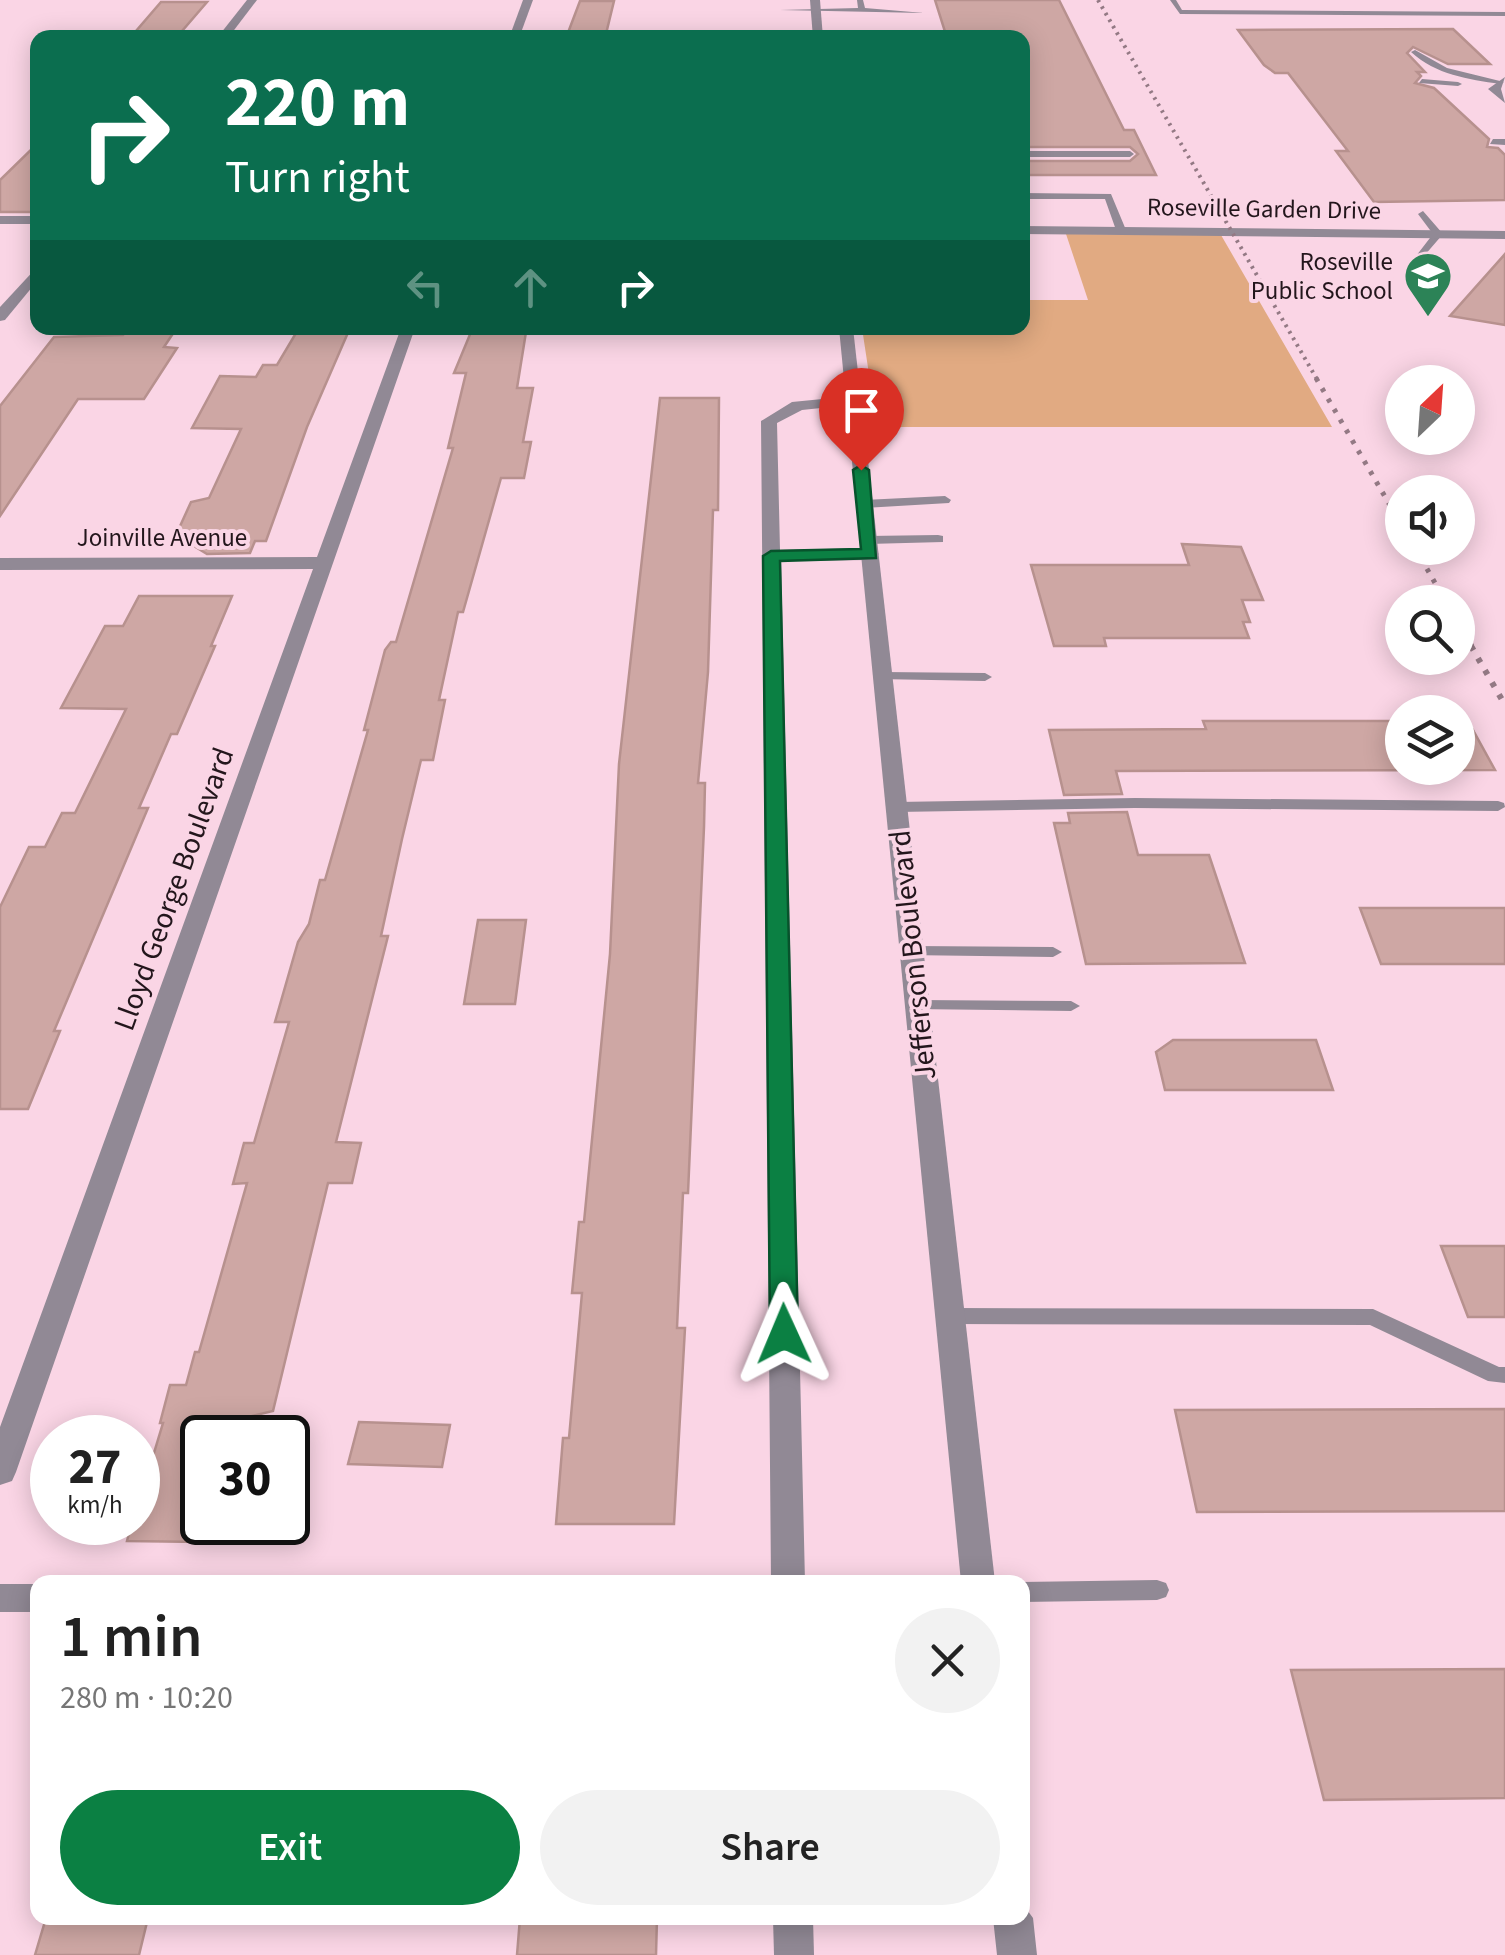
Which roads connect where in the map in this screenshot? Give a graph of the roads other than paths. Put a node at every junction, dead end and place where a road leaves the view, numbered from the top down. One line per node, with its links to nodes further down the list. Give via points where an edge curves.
1 (252, 0): 14 (street)
2 (528, 0): 15 (street)
3 (860, 0): 9 (lane)
4 (1173, 0): 13 (lane, via 1180,12)
5 (1262, 0): 13 (lane)
6 (1448, 0): 11 (lane)
7 (815, 5): 8 (lane); 9 (lane); 16 (street)
8 (783, 10)
9 (862, 10): 10 (lane)
10 (920, 13)
11 (1454, 14): 12 (lane); 13 (lane)
12 (1505, 14)
13 (1268, 15)
14 (228, 30)
15 (517, 30)
16 (818, 30)
17 (1415, 52): 19 (lane, via 1430,66)
18 (1422, 81): 19 (lane)
19 (1500, 84): 20 (street)
20 (1505, 100)
21 (1493, 142): 22 (lane)
22 (1505, 142)
23 (1030, 154): 24 (lane)
24 (1130, 154)
25 (1030, 196): 30 (lane, via 1108,196)
26 (1423, 214): 31 (lane)
27 (0, 220): 28 (street)
28 (30, 220)
29 (1030, 230): 30 (street, Roseville Garden Drive)
30 (1121, 230): 31 (street, Roseville Garden Drive)
31 (1438, 234): 32 (street, Roseville Garden Drive); 33 (lane)
32 (1505, 235)
33 (1418, 260)
34 (30, 280): 35 (street)
35 (0, 317)
36 (405, 335): 44 (street, Lloyd George Boulevard)
37 (847, 335): 38 (street, Jefferson Boulevard)
38 (854, 401): 40 (street, Jefferson Boulevard); 43 (street, via 782,409 769,421)
39 (945, 500): 40 (lane)
40 (864, 504): 42 (street, Jefferson Boulevard)
41 (938, 538): 42 (lane)
42 (869, 547): 43 (street); 46 (street, Jefferson Boulevard)
43 (771, 556): 57 (street)
44 (324, 563): 45 (street, Joinville Avenue); 56 (street, Lloyd George Boulevard)
45 (0, 564)
46 (883, 676): 47 (lane); 49 (street, Jefferson Boulevard)
47 (986, 677)
48 (1498, 806): 49 (lane)
49 (897, 807): 50 (street, Jefferson Boulevard)
50 (912, 951): 51 (lane); 52 (street, Jefferson Boulevard)
51 (1053, 952)
52 (918, 1005): 53 (lane); 54 (street, Jefferson Boulevard)
53 (1072, 1006)
54 (951, 1316): 55 (lane, via 1373,1317); 58 (street, Jefferson Boulevard)
55 (1505, 1375)
56 (0, 1472)
57 (788, 1575)
58 (977, 1575)
59 (1157, 1590): 60 (lane)
60 (1030, 1592)
61 (0, 1598): 62 (street)
62 (30, 1598)
63 (793, 1925): 65 (street)
64 (1014, 1925): 66 (street)
65 (794, 1955)
66 (1017, 1955)

